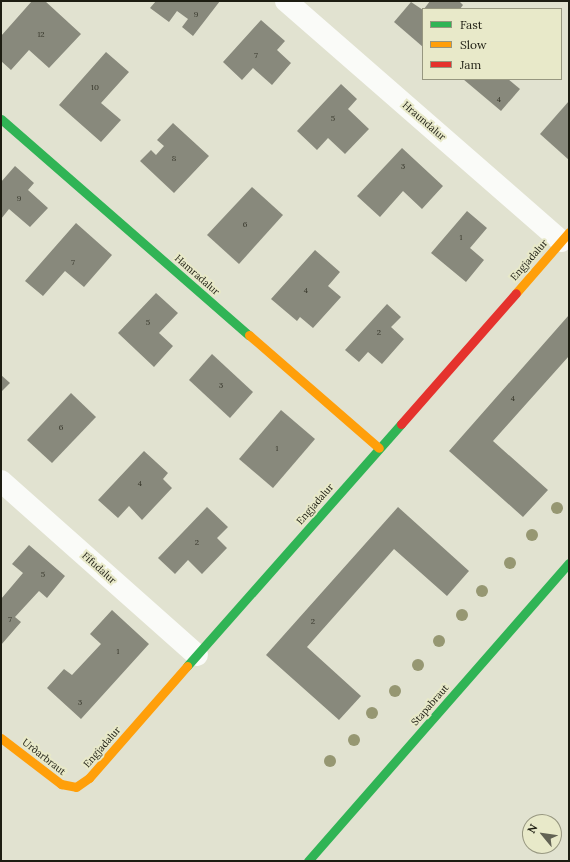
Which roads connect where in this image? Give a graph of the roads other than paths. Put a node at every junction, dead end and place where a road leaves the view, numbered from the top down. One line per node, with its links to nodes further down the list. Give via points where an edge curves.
1 (286, 1): 3 (street, Hraundalur)
2 (1, 119): 4 (street, Hamradalur)
3 (565, 236): 4 (street, Engjadalur)
4 (379, 448): 7 (street, Engjadalur)
5 (1, 481): 7 (street, Fífudalur)
6 (569, 563): 10 (street, Stapabraut)
7 (197, 655): 9 (street, Engjadalur, via 89,778)
8 (1, 738): 9 (street, Urðarbraut, via 60,784)
9 (76, 787)
10 (308, 861)

